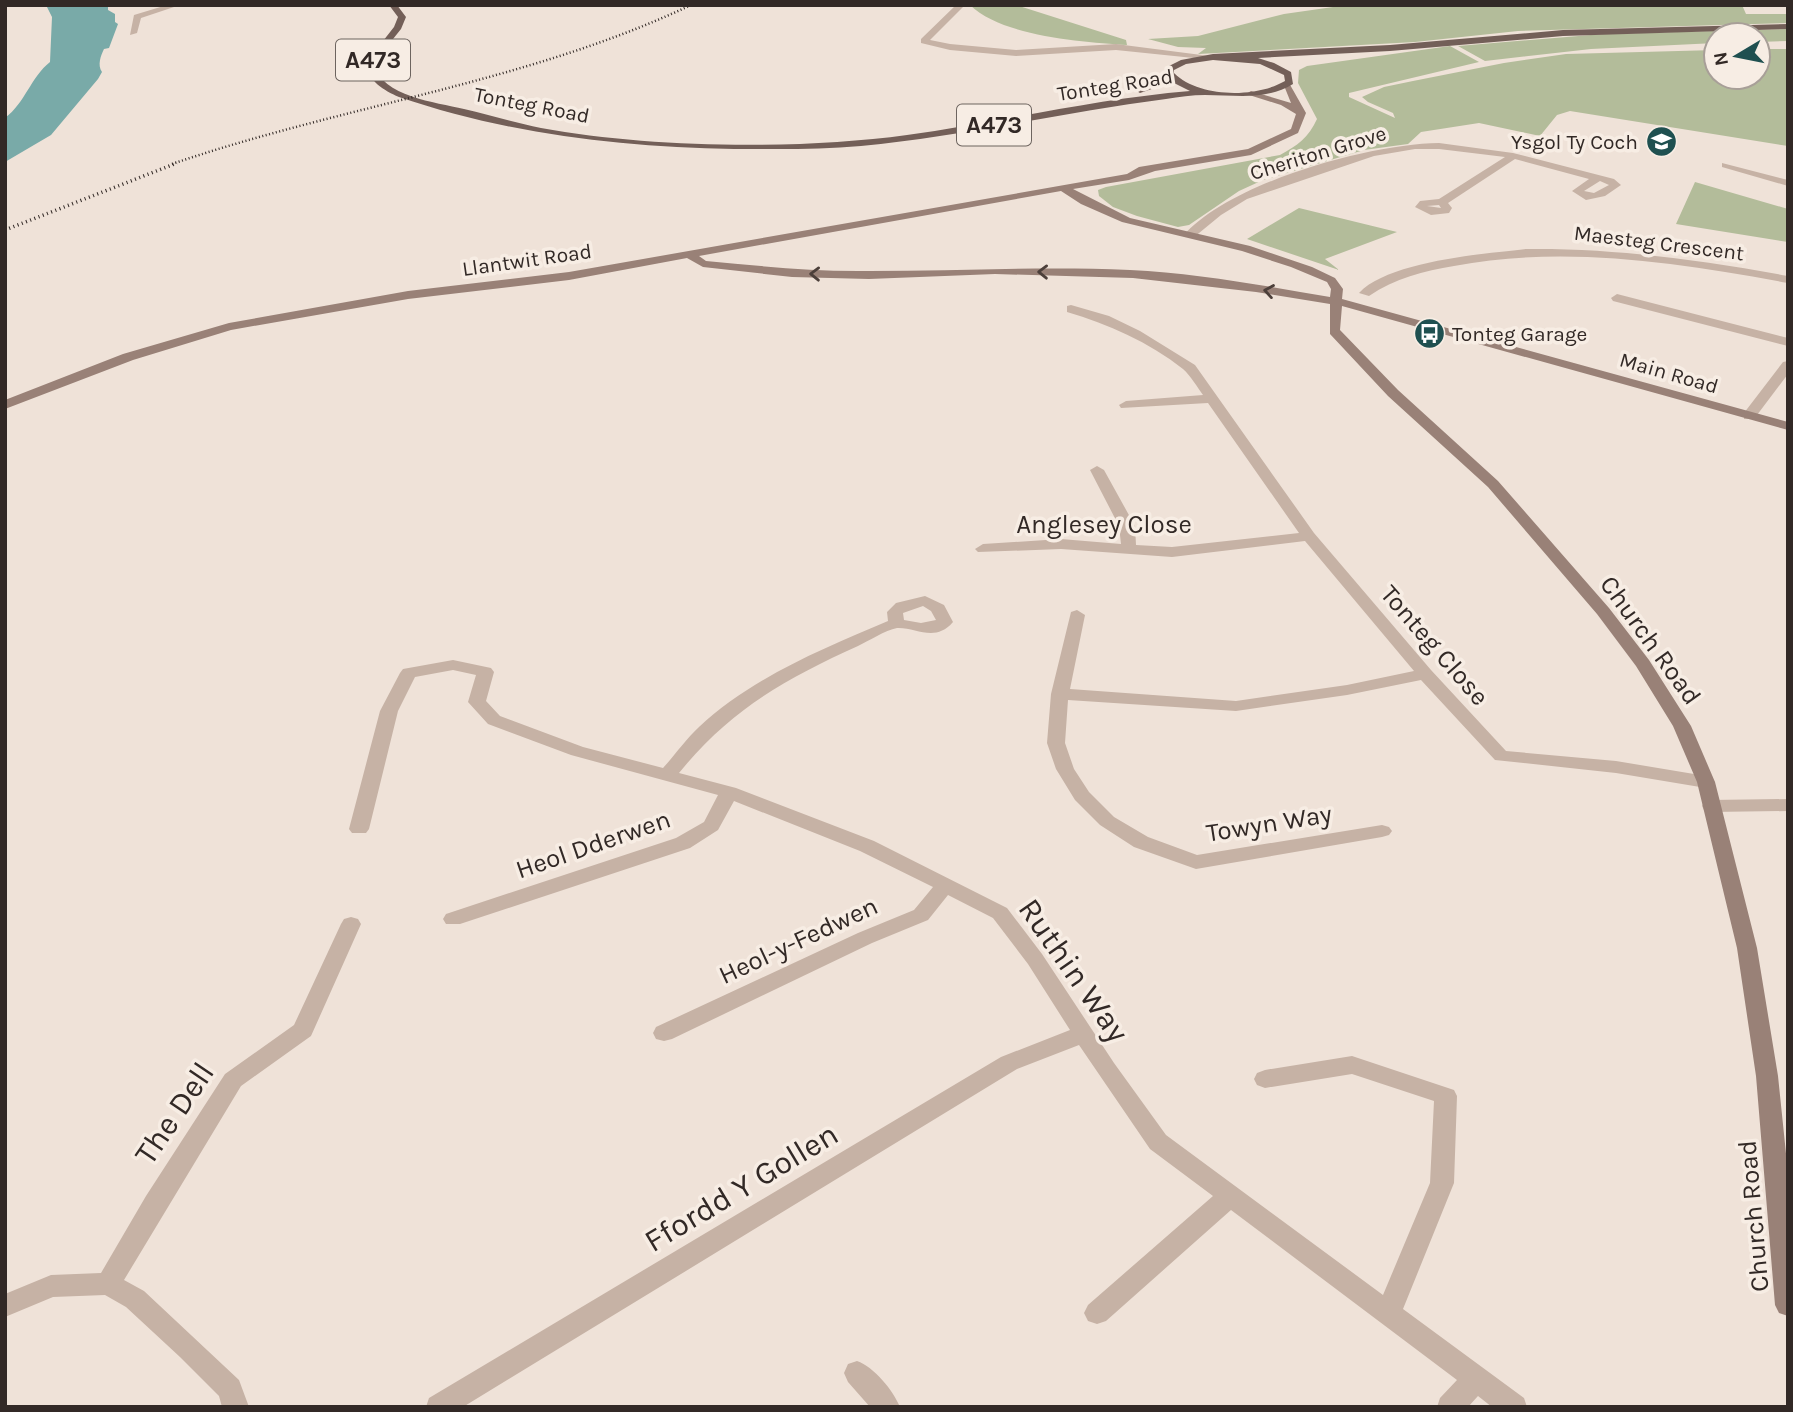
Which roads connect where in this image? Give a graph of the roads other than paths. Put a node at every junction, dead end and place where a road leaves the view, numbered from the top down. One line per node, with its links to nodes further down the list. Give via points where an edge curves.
1 (176, 5): 5 (street, via 137,17)
2 (393, 5): 16 (main road, Tonteg Road / A473, via 402,17 398,27 369,64 373,77 389,90 554,132 665,144)
3 (961, 5): 7 (street, via 923,41 1016,53 1078,47)
4 (1788, 26): 6 (main road, via 1563,33)
5 (133, 33)
6 (1390, 48): 9 (main road); 10 (main road)
7 (1148, 51): 8 (street); 11 (street)
8 (1213, 57): 9 (main road, Tonteg Road); 11 (main road, Tonteg Road, via 1184,62)
9 (1230, 57): 10 (main road)
10 (1291, 66): 12 (main road)
11 (1171, 74): 13 (main road, via 1193,89); 16 (main road, Tonteg Road / A473, via 1155,87 994,118)
12 (1286, 85): 14 (main road); 15 (main road)
13 (1209, 92): 14 (main road); 16 (main road, Tonteg Road / A473, via 862,143)
14 (1251, 94): 15 (main road)
15 (1301, 113): 21 (main road, Llantwit Road, via 1295,131 1251,152)
16 (777, 145)
17 (1512, 157): 19 (street, Cheriton Grove); 22 (street); 23 (street, Cheriton Grove, via 1429,146 1362,156 1253,191 1222,207)
18 (1726, 165): 20 (street)
19 (1598, 178)
20 (1788, 183)
21 (1062, 187): 23 (main road, via 1123,221); 24 (main road, Llantwit Road)
22 (1442, 202)
23 (1189, 236): 28 (main road, via 1234,245 1310,270 1331,280 1337,289)
24 (690, 255): 28 (main road, Main Road, one-way to 24, via 1133,274 792,274 703,264); 33 (main road, Llantwit Road, via 569,276 395,297 229,327 128,357)
25 (1788, 280): 26 (street, Maesteg Crescent, via 1628,255 1539,252 1490,255 1408,272)
26 (1365, 293)
27 (1616, 298): 30 (street)
28 (1336, 302): 35 (main road, Main Road); 46 (main road, Church Road, via 1334,331 1393,393 1493,484 1603,611 1682,726)
29 (1071, 309): 32 (street, Tonteg Close, via 1136,334 1190,368)
30 (1788, 342)
31 (1788, 365): 35 (street)
32 (1209, 399): 34 (street); 38 (street, Tonteg Close)
33 (5, 405)
34 (1126, 405)
35 (1749, 416): 36 (main road, Main Road)
36 (1788, 426)
37 (1097, 470): 39 (street, via 1127,526)
38 (1309, 536): 39 (street, Anglesey Close, via 1172,552); 43 (street, Tonteg Close)
39 (1129, 549): 40 (street, Anglesey Close, via 1061,544)
40 (983, 550)
41 (1077, 615): 44 (street, Towyn Way)
42 (896, 623): 45 (street, via 738,704 706,730)
43 (1425, 674): 44 (street, via 1236,706); 46 (street, Tonteg Close, via 1501,756 1616,767)
44 (1060, 694): 51 (street, Towyn Way, via 1056,743 1065,769 1082,796 1107,821 1141,842 1196,862)
45 (668, 774): 47 (street, Ruthin Way); 50 (street, Ruthin Way, via 577,751 494,720 477,702 485,672 453,664 410,673 389,711)
46 (1706, 782): 49 (main road, Church Road)
47 (729, 792): 52 (street, Ruthin Way, via 867,846); 53 (street, Heol Dderwen, via 711,826 683,843)
48 (1788, 805): 49 (street)
49 (1711, 806): 60 (main road, Church Road, via 1747,948 1763,1050)
50 (359, 829)
51 (1382, 831)
52 (946, 885): 55 (street, Heol-y-Fedwen, via 921,915); 56 (street, Ruthin Way, via 1000,913)
53 (453, 919)
54 (351, 923): 59 (street, The Dell, via 303,1030 233,1080)
55 (664, 1033)
56 (1083, 1034): 58 (street, Ruthin Way, via 1158,1142); 66 (street, Ffordd Y Gollen, via 1009,1063)
57 (1265, 1079): 63 (street, via 1352,1065 1446,1096 1442,1183)
58 (1229, 1197): 62 (street); 63 (street, Ruthin Way)
59 (108, 1284): 61 (street, via 51,1286); 67 (street, via 135,1299 189,1349 230,1389)
60 (1788, 1305)
61 (5, 1306)
62 (1097, 1313)
63 (1388, 1314): 65 (street, Ruthin Way)
64 (857, 1373): 69 (street)
65 (1476, 1379): 70 (street); 71 (street, Ruthin Way)
66 (468, 1400): 68 (street, Ffordd Y Gollen)
67 (236, 1407)
68 (439, 1407)
69 (887, 1407)
70 (1450, 1407)
71 (1514, 1407)

